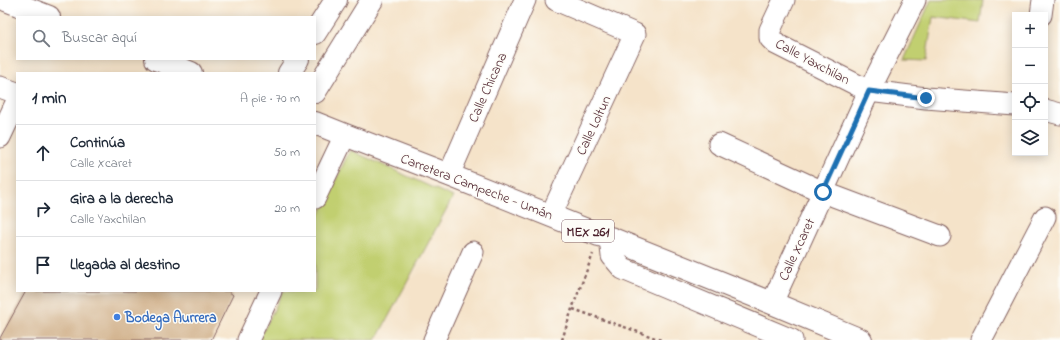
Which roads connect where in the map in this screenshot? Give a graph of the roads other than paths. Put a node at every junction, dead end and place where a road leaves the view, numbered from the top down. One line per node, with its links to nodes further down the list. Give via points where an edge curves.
1 (6, 0): 10 (main road)
2 (336, 0): 11 (main road)
3 (372, 0): 17 (main road)
4 (525, 0): 28 (street, Calle Chicana)
5 (556, 0): 31 (street, Calle Loltun, via 635,34)
6 (784, 0): 18 (street, Calle Yaxchilan, via 770,30 770,38 776,44)
7 (915, 0): 18 (street, Calle Xcaret)
8 (1043, 0): 9 (street)
9 (1041, 12)
10 (46, 16)
11 (316, 31)
12 (158, 60): 14 (main road)
13 (297, 60): 15 (main road)
14 (188, 72)
15 (291, 72)
16 (0, 87): 19 (street)
17 (316, 90)
18 (869, 91): 21 (street, Calle Yaxchilan); 29 (street, Calle Xcaret)
19 (16, 94)
20 (16, 103): 26 (street)
21 (1012, 105)
22 (1048, 111): 23 (street)
23 (1060, 114)
24 (316, 123): 25 (main road, Carretera Campeche - Umán / MEX 261)
25 (345, 135): 28 (main road, Carretera Campeche - Umán / MEX 261); 30 (street)
26 (0, 137)
27 (719, 144): 29 (street)
28 (449, 175): 31 (main road, Carretera Campeche - Umán / MEX 261)
29 (823, 192): 33 (street); 37 (street, Calle Xcaret)
30 (316, 196)
31 (551, 215): 34 (main road, Carretera Campeche - Umán / MEX 261)
32 (1045, 217): 42 (street)
33 (940, 236)
34 (605, 237): 37 (main road, Carretera Campeche - Umán / MEX 261); 40 (street, via 612,256 623,269)
35 (473, 252): 39 (street)
36 (271, 292): 38 (street)
37 (772, 303): 41 (main road, Carretera Campeche - Umán / MEX 261)
38 (248, 340)
39 (434, 340)
40 (792, 340)
41 (861, 340)
42 (981, 340)

